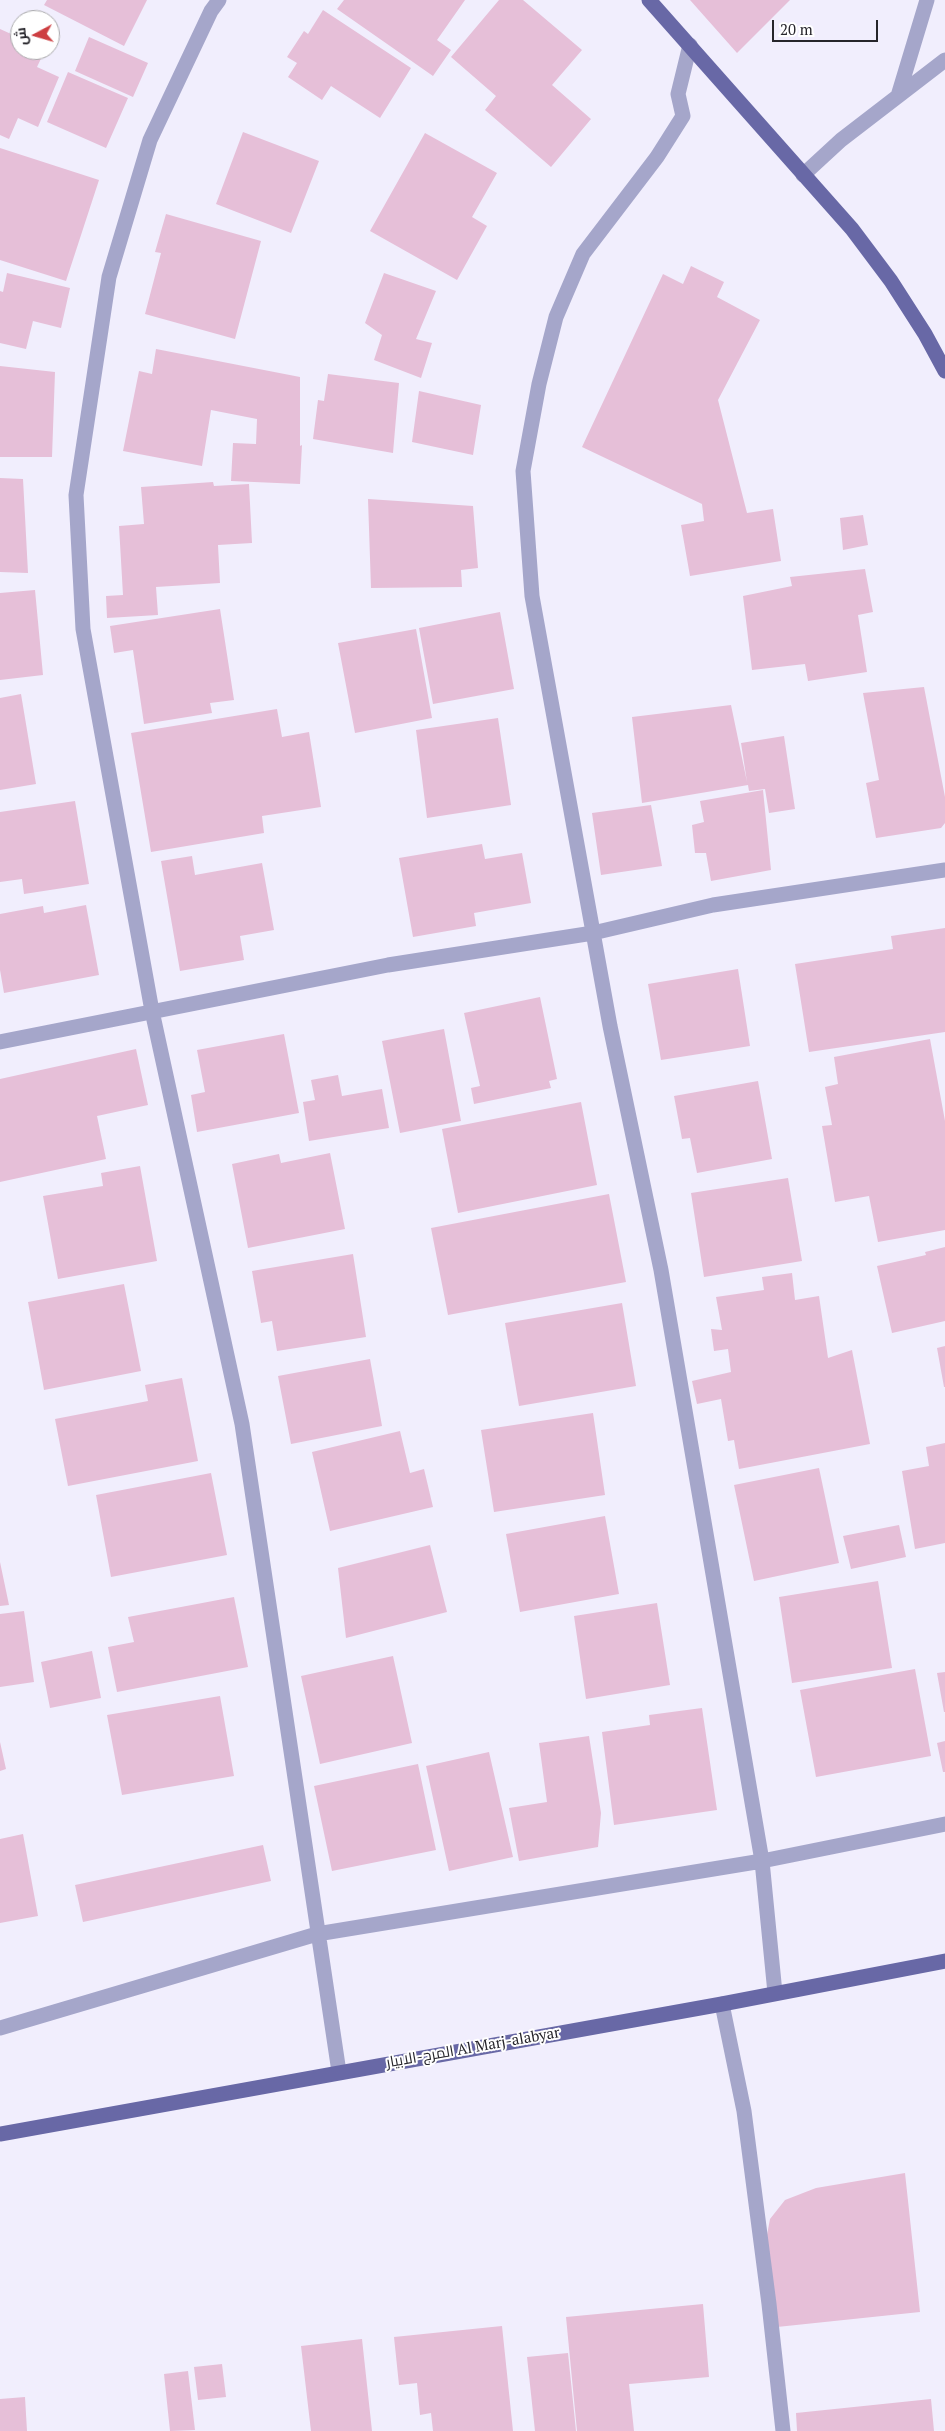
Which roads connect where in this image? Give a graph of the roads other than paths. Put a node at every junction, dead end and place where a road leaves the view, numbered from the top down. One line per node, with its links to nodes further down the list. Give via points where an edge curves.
1 (219, 0): 11 (street, via 150,140 109,277 76,495 83,629)
2 (649, 0): 4 (main road)
3 (927, 0): 6 (street)
4 (690, 45): 7 (main road); 10 (street, via 678,94 683,116 657,158 583,254 556,317 539,384 523,471 532,596)
5 (945, 60): 6 (street)
6 (898, 96): 7 (street, via 841,140)
7 (803, 175): 8 (main road, via 852,229 892,281)
8 (945, 371)
9 (945, 870): 10 (street, via 713,905)
10 (593, 934): 11 (street, via 388,965); 14 (street, via 661,1270)
11 (152, 1012): 12 (street); 15 (street, via 242,1424)
12 (0, 1042)
13 (945, 1824): 14 (street)
14 (762, 1862): 15 (street); 17 (street)
15 (317, 1934): 19 (street); 20 (street)
16 (945, 1961): 17 (main road, المرج-الابيار Al Marj-alabyar)
17 (775, 1993): 18 (main road, المرج-الابيار Al Marj-alabyar)
18 (722, 2004): 20 (main road, المرج-الابيار Al Marj-alabyar); 22 (street, via 744,2111)
19 (0, 2028)
20 (339, 2072): 21 (main road, المرج-الابيار Al Marj-alabyar)
21 (0, 2134)
22 (783, 2431)

